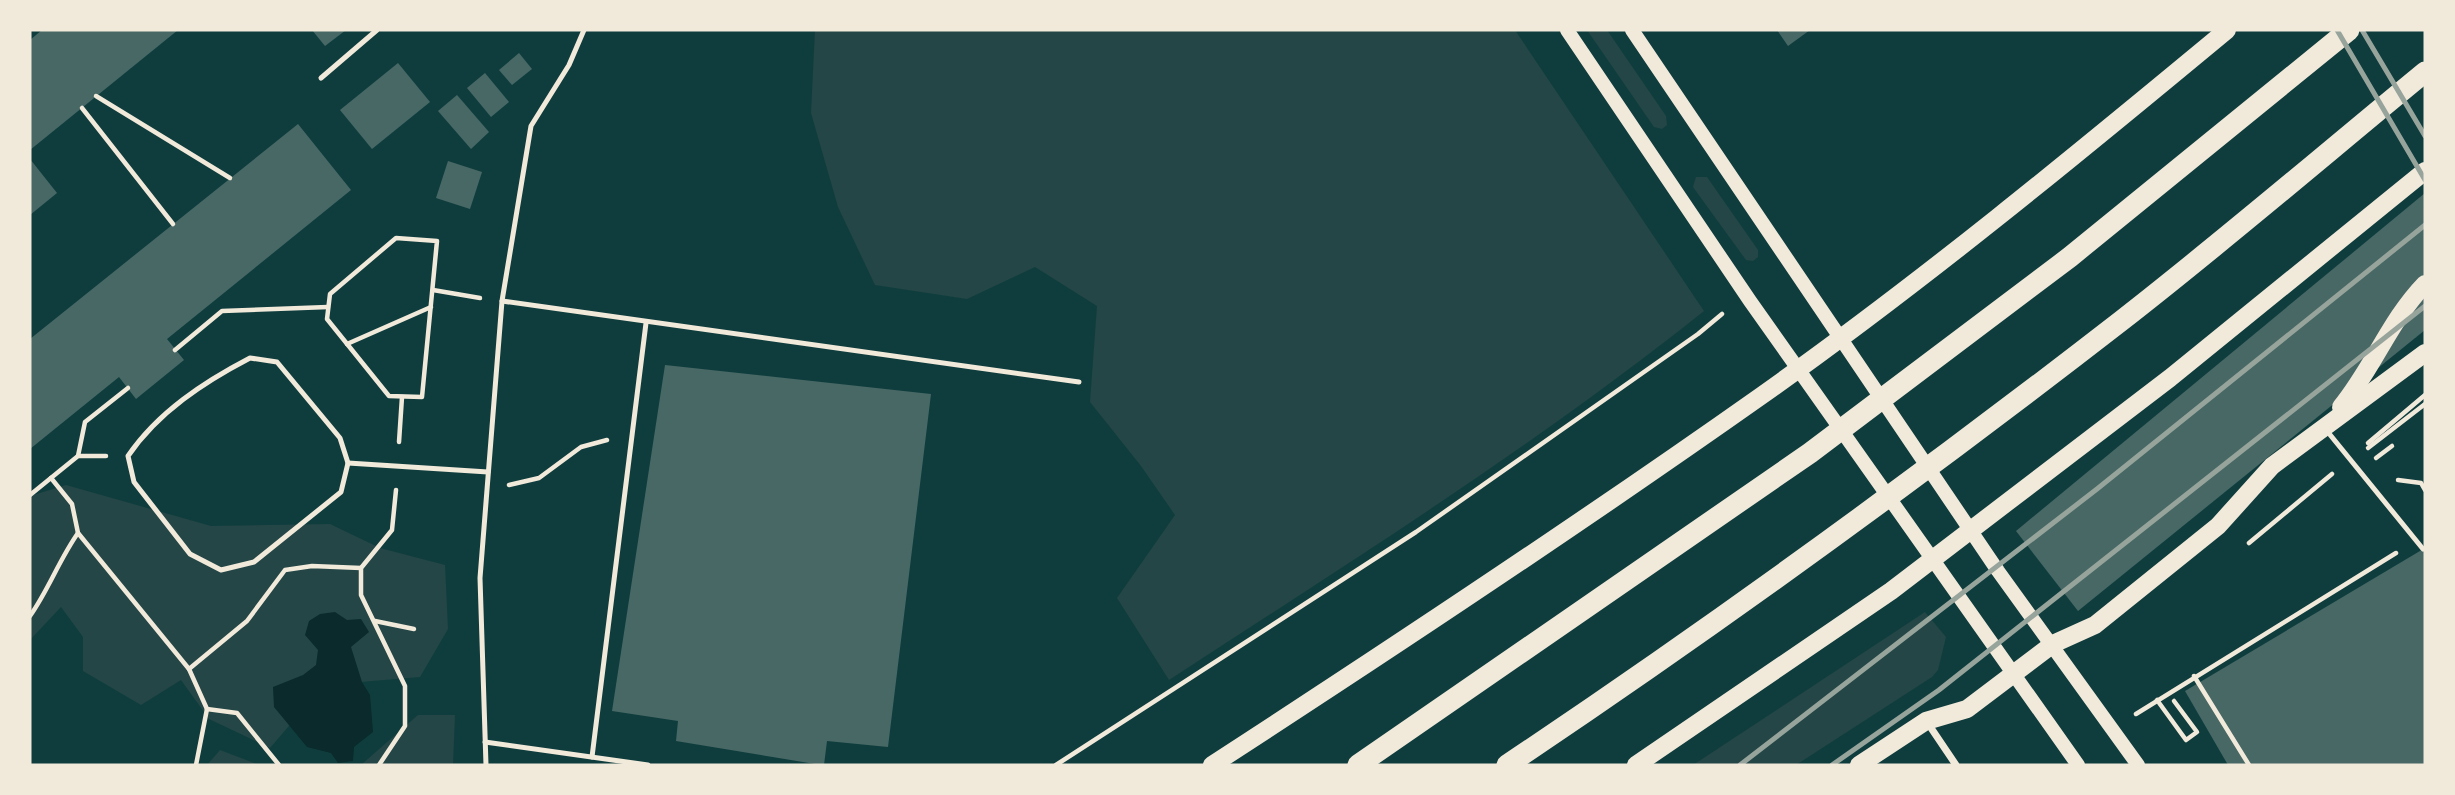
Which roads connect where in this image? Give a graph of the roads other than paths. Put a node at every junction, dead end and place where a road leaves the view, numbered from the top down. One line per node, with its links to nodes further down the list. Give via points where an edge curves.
1 (377, 30): 8 (lane)
2 (584, 30): 11 (lane, via 569,65 531,126)
3 (1567, 30): 20 (main road)
4 (1633, 30): 19 (main road, via 1998,571)
5 (2227, 30): 26 (main road, via 2028,195 1763,395)
6 (2349, 30): 27 (highway, via 2070,257 1810,453)
7 (2425, 72): 28 (highway, via 2122,320 1847,527)
8 (321, 78)
9 (2425, 171): 29 (main road, via 2170,378 1891,592)
10 (2425, 285): 15 (main road, via 2406,304 2363,381)
11 (502, 301): 12 (lane); 17 (lane)
12 (646, 323): 14 (lane); 23 (lane)
13 (2425, 353): 15 (main road)
14 (1079, 382)
15 (2326, 423): 18 (lane); 19 (main road, via 2272,466 2208,534 2095,625)
16 (348, 463): 16 (lane, via 341,492 254,562 221,570 190,554 134,482 128,456 144,433 208,380 250,358 277,362 340,438); 17 (lane)
17 (488, 472): 22 (lane, via 480,578)
18 (2423, 549)
19 (2053, 644): 20 (main road); 33 (main road)
20 (2012, 675): 21 (main road, via 1967,709); 32 (main road)
21 (1927, 721): 30 (main road); 31 (street)
22 (485, 742): 23 (lane); 24 (lane)
23 (592, 757): 25 (lane)
24 (486, 765)
25 (648, 765)
26 (1212, 765)
27 (1358, 765)
28 (1507, 765)
29 (1636, 765)
30 (1859, 765)
31 (1956, 765)
32 (2078, 765)
33 (2138, 765)

